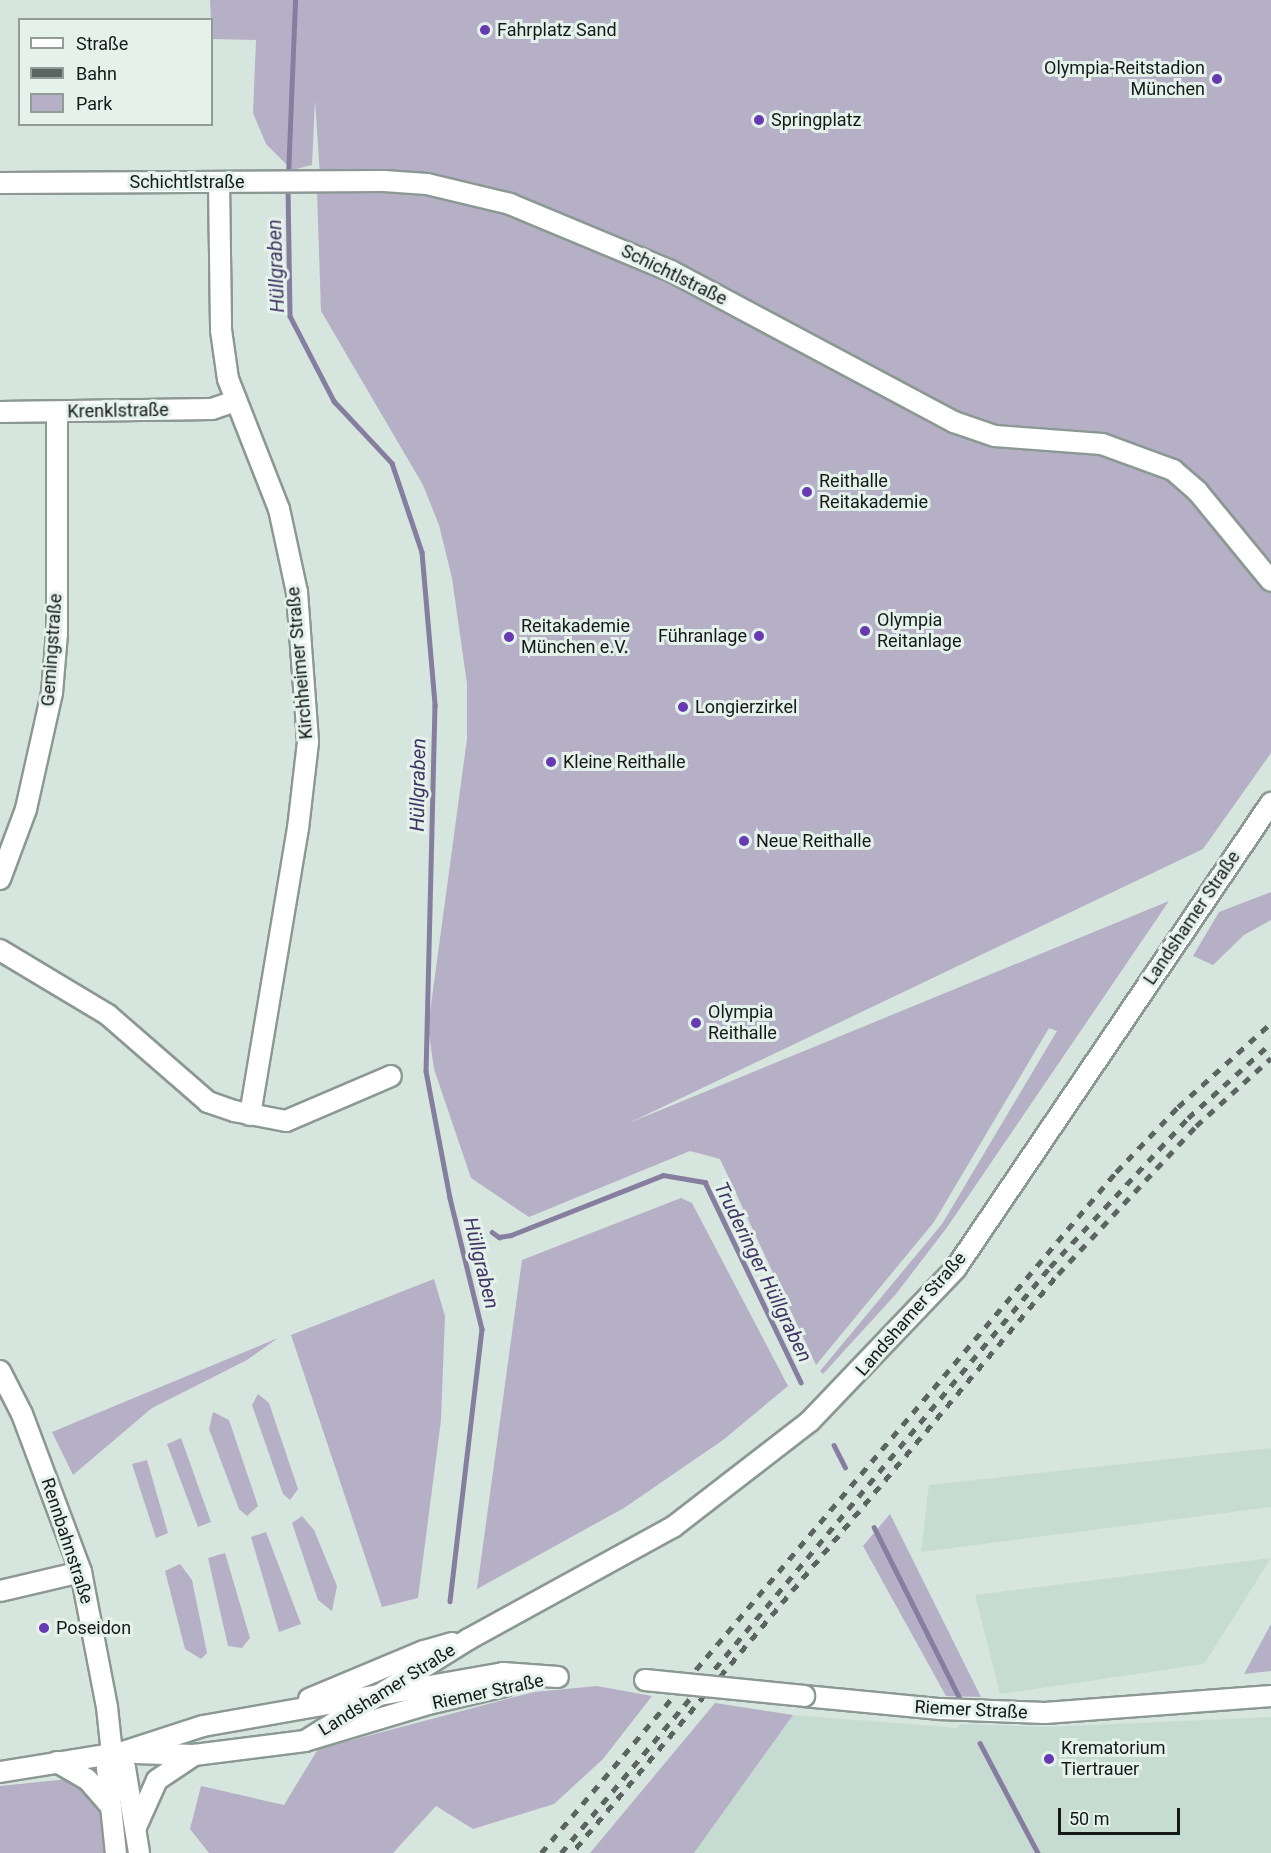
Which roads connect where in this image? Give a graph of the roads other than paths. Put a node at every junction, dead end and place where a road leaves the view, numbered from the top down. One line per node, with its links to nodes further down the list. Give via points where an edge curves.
1 (219, 182): 2 (street, Schichtlstraße); 3 (street, Kirchheimer Straße, via 221,330); 6 (street, Schichtlstraße, via 427,184 510,204 671,271 954,422 994,436 1102,444 1142,455 1173,470 1198,492)
2 (0, 183)
3 (235, 401): 5 (street, Krenklstraße, via 212,409); 11 (street, Kirchheimer Straße, via 279,509 304,656 308,742 298,828)
4 (0, 412): 5 (street, Krenklstraße)
5 (57, 412): 8 (street, Gemingstraße, via 57,634 52,693 26,809)
6 (1271, 581)
7 (1271, 803): 15 (street, Landshamer Straße, via 956,1268 851,1381 810,1422 742,1478 673,1527)
8 (0, 879)
9 (0, 950): 11 (street, via 108,1015 208,1102)
10 (391, 1076): 11 (street, via 286,1121)
11 (250, 1115)
12 (0, 1371): 13 (street, Rennbahnstraße, via 22,1414)
13 (81, 1572): 14 (street); 21 (street, Rennbahnstraße)
14 (0, 1591)
15 (469, 1639): 18 (street, Landshamer Straße); 19 (street, Landshamer Straße, via 424,1651)
16 (645, 1680): 17 (street, Riemer Straße, bridge, via 940,1709 1045,1713)
17 (1268, 1694)
18 (374, 1697): 19 (street, Riemer Straße); 20 (street, Landshamer Straße); 20 (street, Riemer Straße, via 503,1673 558,1677 463,1695)
19 (283, 1712): 21 (street, Riemer Straße, via 203,1726)
20 (305, 1742): 22 (street, Riemer Straße)
21 (118, 1753): 22 (street, Riemer Straße); 23 (street, Riemer Straße); 25 (street, Rennbahnstraße, via 107,1768); 26 (street, Rennbahnstraße, via 125,1768)
22 (194, 1755): 26 (street, via 157,1780)
23 (57, 1762): 24 (street, Riemer Straße); 25 (street, via 87,1779)
24 (0, 1772)
25 (110, 1805): 27 (street, Rennbahnstraße)
26 (135, 1828): 28 (street, Rennbahnstraße)
27 (116, 1853)
28 (139, 1853)

